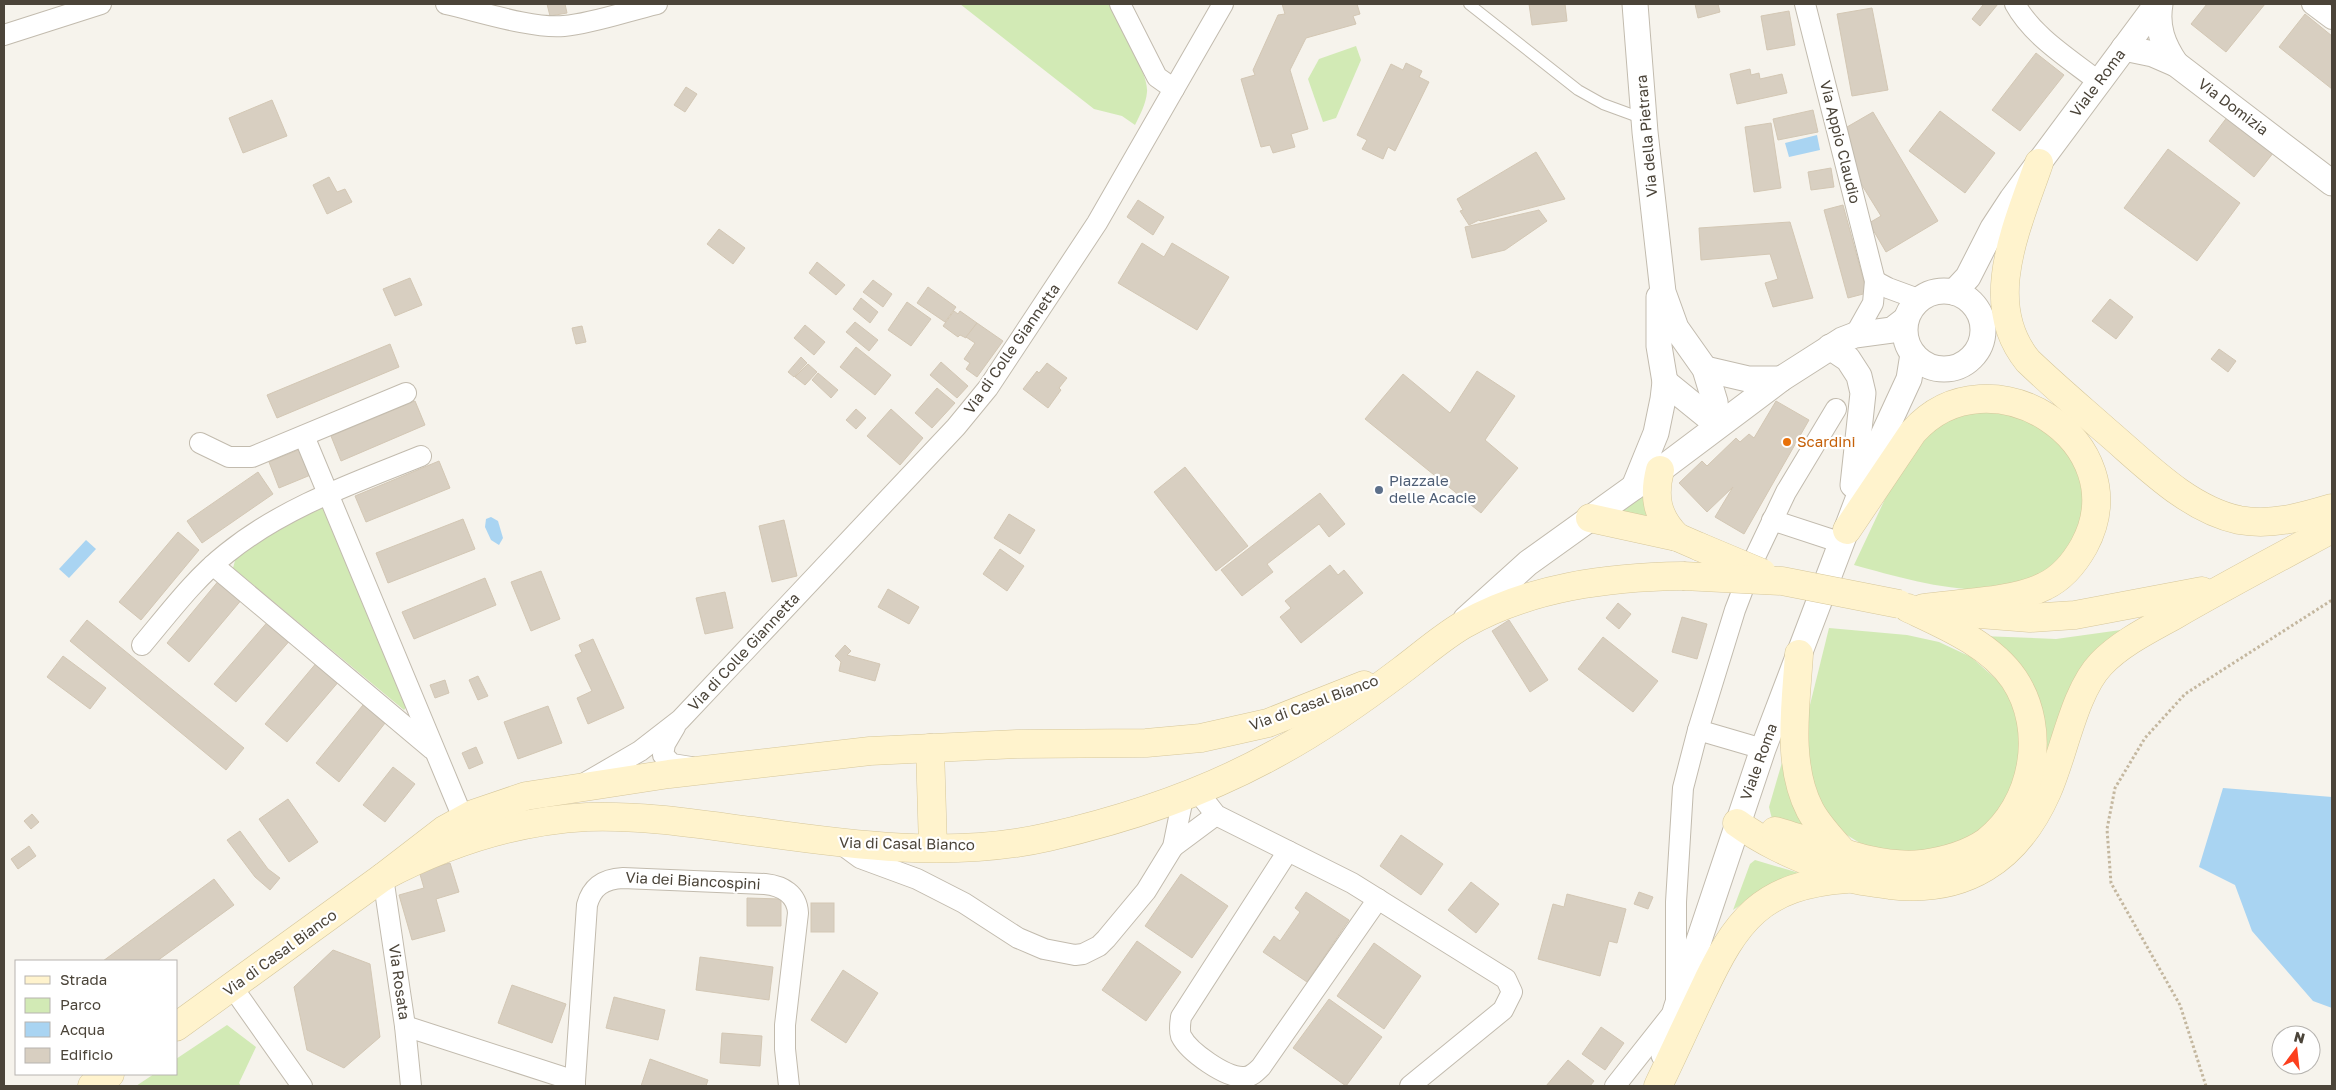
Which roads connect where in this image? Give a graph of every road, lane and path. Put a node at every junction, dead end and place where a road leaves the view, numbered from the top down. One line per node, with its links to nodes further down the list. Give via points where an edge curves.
1 (101, 4): 13 (street)
2 (446, 4): 3 (street, via 556,26)
3 (657, 4)
4 (1120, 4): 17 (street, via 1157,77)
5 (1223, 4): 17 (street, Via di Colle Giannetta)
6 (1469, 4): 18 (lane, via 1578,90 1603,104)
7 (1635, 4): 18 (street, Via della Pietrara)
8 (1805, 4): 22 (street, Via Appio Claudio)
9 (2015, 4): 16 (street, via 2041,36)
10 (2159, 4): 14 (street, Viale Roma); 15 (street, via 2160,32)
11 (2312, 4): 12 (street)
12 (2332, 19)
13 (4, 34)
14 (2124, 48): 15 (street, Via Domizia, via 2153,54); 16 (street, Viale Roma)
15 (2176, 64): 20 (street, Via Domizia)
16 (2099, 82): 19 (street, Viale Roma)
17 (1174, 89): 59 (street, Via di Colle Giannetta, via 1097,223 978,402)
18 (1644, 119): 21 (street, Via della Pietrara)
19 (2039, 163): 23 (street, Viale Roma, via 1993,228 1968,277); 25 (street, Viale Roma, via 1997,243 1984,277); 44 (main road, via 2011,248 2005,283 2006,312 2011,330 2028,361 2153,471 2210,510 2240,520 2260,522 2291,519)
20 (2332, 183)
21 (1660, 267): 30 (street, via 1670,315); 33 (street, via 1658,331)
22 (1875, 281): 24 (street); 27 (street, Via Appio Claudio, via 1873,303)
23 (1954, 292): 24 (street, via 1942,290); 25 (street, via 1963,295)
24 (1918, 299): 26 (street)
25 (1978, 309): 31 (street, via 1984,329 1978,349 1964,364)
26 (1905, 320): 27 (street, via 1892,330); 29 (street, via 1904,331)
27 (1855, 335): 28 (street)
28 (1830, 347): 29 (street, via 1866,344); 32 (street); 48 (street, via 1848,359 1859,376 1863,393)
29 (1912, 353): 31 (street, via 1927,365); 39 (street, Viale Roma, via 1909,379)
30 (1705, 369): 32 (street, via 1748,379); 36 (street, via 1713,391)
31 (1944, 369): 39 (street, Viale Roma, via 1923,386)
32 (1781, 379): 36 (street)
33 (1665, 382): 36 (street); 42 (street, via 1656,432)
34 (406, 393): 37 (street)
35 (1836, 409): 46 (street)
36 (1718, 425): 41 (street)
37 (304, 436): 38 (street, via 244,458 229,458); 43 (street)
38 (200, 443)
39 (1879, 444): 48 (street, Viale Roma)
40 (421, 456): 43 (street)
41 (1660, 470): 42 (street); 49 (main road, via 1656,500 1662,518)
42 (1634, 487): 45 (street)
43 (328, 494): 50 (street, via 267,525); 63 (street)
44 (2332, 508)
45 (1590, 518): 49 (main road); 55 (street, via 1528,563)
46 (1772, 520): 48 (street); 60 (street, via 1735,610)
47 (2332, 529): 52 (main road)
48 (1845, 536): 54 (main road, via 1914,432 1927,418 1946,407 1977,399 2004,400 2040,412 2069,434 2089,465 2095,500 2091,529 2072,564 2052,583 2032,592 2004,598); 57 (street, Viale Roma)
49 (1688, 542): 51 (main road, bridge)
50 (213, 565): 56 (street); 63 (street)
51 (1782, 582): 54 (main road, bridge); 55 (main road, Via di Casal Bianco, bridge, via 1683,576 1605,580 1562,588 1492,611)
52 (2224, 587): 54 (main road, via 2068,616 2003,617); 76 (main road, via 2135,638 2096,670 2081,694 2064,751 2039,809 2016,843 2000,858 1971,876 1941,885 1898,886)
53 (2332, 600): 89 (path, via 2186,694 2145,738 2115,788 2107,829 2112,883 2180,1005)
54 (1911, 606): 74 (main road, via 1976,644 2010,674 2025,700 2031,720 2030,770 2024,791 2008,819 1985,842 1967,853 1936,862 1901,864 1877,862)
55 (1452, 632): 58 (main road, Via di Casal Bianco)
56 (142, 645)
57 (1799, 654): 62 (street, Viale Roma); 74 (main road, via 1795,724 1799,779 1810,811)
58 (1402, 670): 61 (main road, Via di Casal Bianco, via 1268,723 1201,738 1146,743); 66 (main road, Via di Casal Bianco, via 1328,723 1276,754)
59 (680, 720): 64 (street, Via di Colle Giannetta, via 665,744 663,755 672,764); 65 (street, Via di Colle Giannetta, via 640,751)
60 (1698, 730): 62 (street); 79 (street, via 1683,788 1676,902)
61 (930, 748): 64 (main road, Via di Casal Bianco, via 870,751); 71 (main road)
62 (1763, 749): 69 (street, Viale Roma)
63 (435, 752): 68 (street)
64 (705, 770): 65 (main road, Via di Casal Bianco)
65 (576, 787): 68 (main road, Via di Casal Bianco, via 526,796)
66 (1190, 795): 67 (street); 71 (main road, Via di Casal Bianco, via 1137,814 1028,841); 72 (street)
67 (1216, 815): 72 (street); 73 (street)
68 (463, 818): 75 (main road, Via di Casal Bianco, via 423,844)
69 (1737, 823): 74 (main road); 76 (main road, via 1771,846); 79 (street, Viale Roma)
70 (839, 843): 71 (main road, Via di Casal Bianco); 72 (street, via 860,858 917,878 1018,938 1044,949 1075,955 1099,946 1128,916); 75 (main road, Via di Casal Bianco, via 673,821 607,817 564,819 508,828 461,841)
71 (933, 847)
72 (1173, 847)
73 (1288, 851): 77 (street); 77 (street, via 1181,1017 1180,1033 1186,1044 1224,1072 1245,1077 1261,1067)
74 (1843, 852)
75 (383, 877): 78 (main road, Via di Casal Bianco); 81 (street, Via Rosata)
76 (1853, 879): 88 (main road, via 1818,881 1791,889 1766,902 1740,924 1716,963)
77 (1378, 899): 86 (street, via 1501,974 1512,989 1503,1010)
78 (233, 988): 80 (main road, Via di Casal Bianco); 83 (street)
79 (1676, 1009): 87 (street); 88 (street, Viale Roma)
80 (178, 1026)
81 (405, 1026): 82 (street); 84 (street, Via Rosata)
82 (575, 1083): 85 (street, Via dei Biancospini, via 587,905 598,885 623,878 765,884 784,889 793,896 798,913 784,1037)
83 (302, 1086)
84 (411, 1086)
85 (789, 1086)
86 (1410, 1086)
87 (1615, 1086)
88 (1657, 1086)
89 (2206, 1086)

